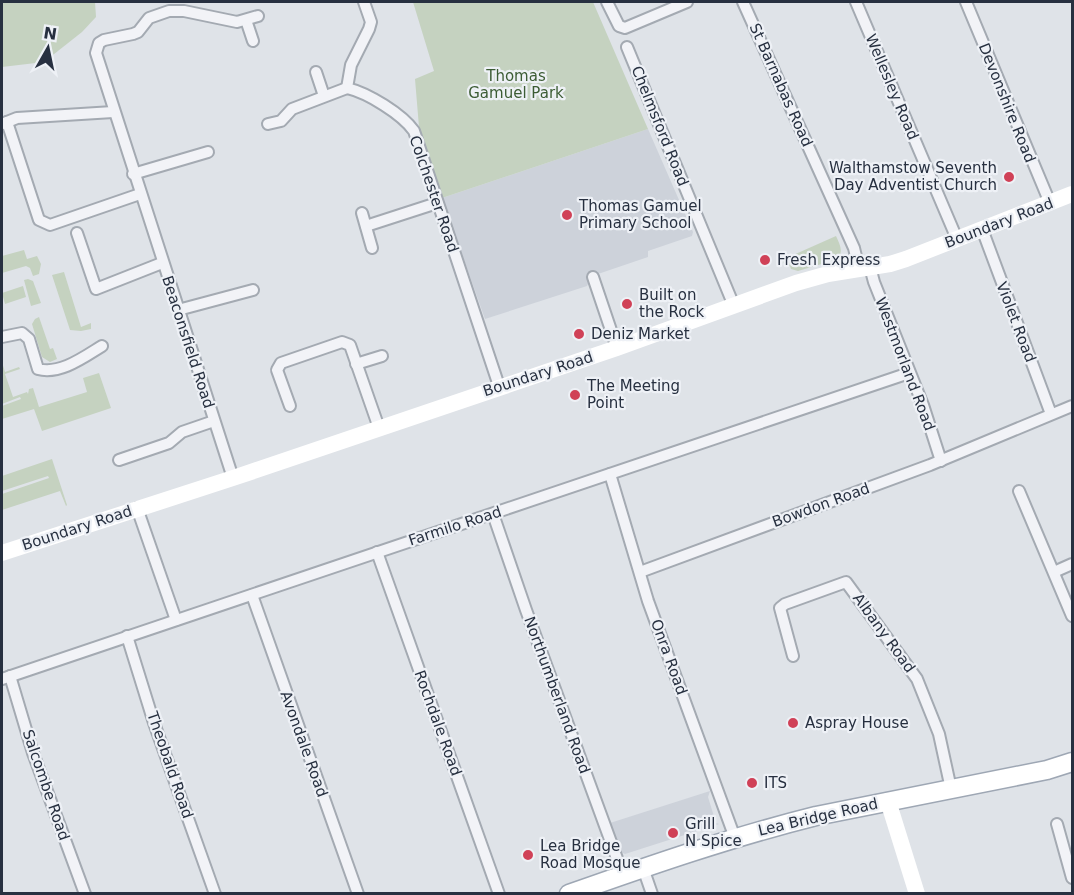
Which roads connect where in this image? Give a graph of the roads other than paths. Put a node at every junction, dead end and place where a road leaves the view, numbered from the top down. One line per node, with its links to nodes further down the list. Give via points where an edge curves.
1 (364, 2): 12 (street, via 371,22 351,64)
2 (607, 2): 3 (street, via 622,28)
3 (687, 2)
4 (743, 2): 30 (street, St Barnabas Road)
5 (856, 2): 27 (street, Wellesley Road)
6 (966, 2): 22 (street, Devonshire Road)
7 (258, 16): 8 (street)
8 (246, 20): 9 (street); 14 (street, Beaconsfield Road, via 237,22 169,11 149,18 133,34 99,43 96,53)
9 (253, 41)
10 (627, 47): 33 (street, Chelmsford Road)
11 (316, 72): 13 (street)
12 (347, 88): 13 (street); 21 (street, Colchester Road, via 358,90 407,121 414,131)
13 (324, 96): 16 (street, via 292,109 281,121)
14 (113, 112): 15 (street, via 17,118); 18 (street, Beaconsfield Road)
15 (4, 123): 19 (street, via 39,220 50,225)
16 (268, 124)
17 (208, 152): 18 (street)
18 (133, 174): 19 (street, Beaconsfield Road)
19 (140, 194): 29 (street, Beaconsfield Road)
20 (1072, 194): 22 (street, Boundary Road)
21 (437, 203): 24 (street); 41 (street, Colchester Road)
22 (1050, 203): 25 (street, Boundary Road)
23 (362, 213): 24 (street)
24 (366, 226): 28 (street)
25 (982, 229): 27 (street, Boundary Road); 44 (street, Violet Road)
26 (77, 232): 29 (street, Beaconsfield Road, via 96,289)
27 (957, 239): 30 (street, Boundary Road, via 898,261)
28 (372, 248)
29 (162, 263): 34 (street, Beaconsfield Road)
30 (864, 268): 33 (street, Boundary Road, via 796,283); 40 (street, Westmorland Road)
31 (593, 277): 37 (street)
32 (253, 290): 34 (street)
33 (734, 306): 37 (street, Boundary Road)
34 (178, 310): 45 (street, Beaconsfield Road)
35 (2, 337): 36 (street, via 22,333 28,339 38,369 46,371 78,362)
36 (102, 346)
37 (617, 348): 41 (street, Boundary Road)
38 (382, 356): 39 (street)
39 (356, 364): 42 (street, via 350,345 342,342 281,363 277,370); 46 (street)
40 (909, 373): 48 (street, Westmorland Road); 49 (street, Farmilo Road)
41 (500, 386): 46 (street, Boundary Road)
42 (290, 406)
43 (1072, 406): 44 (street, Bowdon Road)
44 (1051, 414): 48 (street, Bowdon Road)
45 (214, 421): 47 (street, Beaconsfield Road, via 182,432 169,443); 50 (street, Beaconsfield Road)
46 (379, 428): 50 (street, Boundary Road)
47 (119, 460)
48 (941, 461): 57 (street, Bowdon Road)
49 (610, 474): 53 (street, Farmilo Road); 57 (street, Onra Road)
50 (233, 478): 52 (street, Boundary Road)
51 (1019, 491): 58 (street)
52 (137, 508): 54 (street, Boundary Road); 61 (street)
53 (493, 514): 55 (street, Farmilo Road); 71 (street, Northumberland Road)
54 (2, 550)
55 (377, 552): 59 (street, Farmilo Road); 76 (street, Rochdale Road)
56 (1072, 564): 58 (street)
57 (640, 572): 69 (street, Onra Road)
58 (1054, 572): 60 (street)
59 (252, 595): 61 (street, Farmilo Road); 75 (street, Avondale Road)
60 (1072, 616)
61 (176, 620): 62 (street, Farmilo Road)
62 (127, 636): 64 (street, Farmilo Road); 74 (street, Theobald Road)
63 (793, 656): 66 (street, Albany Road, via 780,608 846,582 917,679 939,735)
64 (6, 678): 73 (street, Salcombe Road)
65 (1072, 762): 66 (main road, Lea Bridge Road, via 1047,771)
66 (951, 789): 67 (main road, Lea Bridge Road)
67 (888, 801): 69 (main road, Lea Bridge Road); 79 (street)
68 (1057, 824): 72 (street)
69 (735, 838): 70 (main road, Lea Bridge Road)
70 (643, 868): 71 (main road, Lea Bridge Road); 78 (street)
71 (623, 875): 77 (main road, Lea Bridge Road)
72 (1072, 878)
73 (85, 894)
74 (215, 894)
75 (357, 894)
76 (499, 894)
77 (569, 894)
78 (652, 894)
79 (917, 894)

